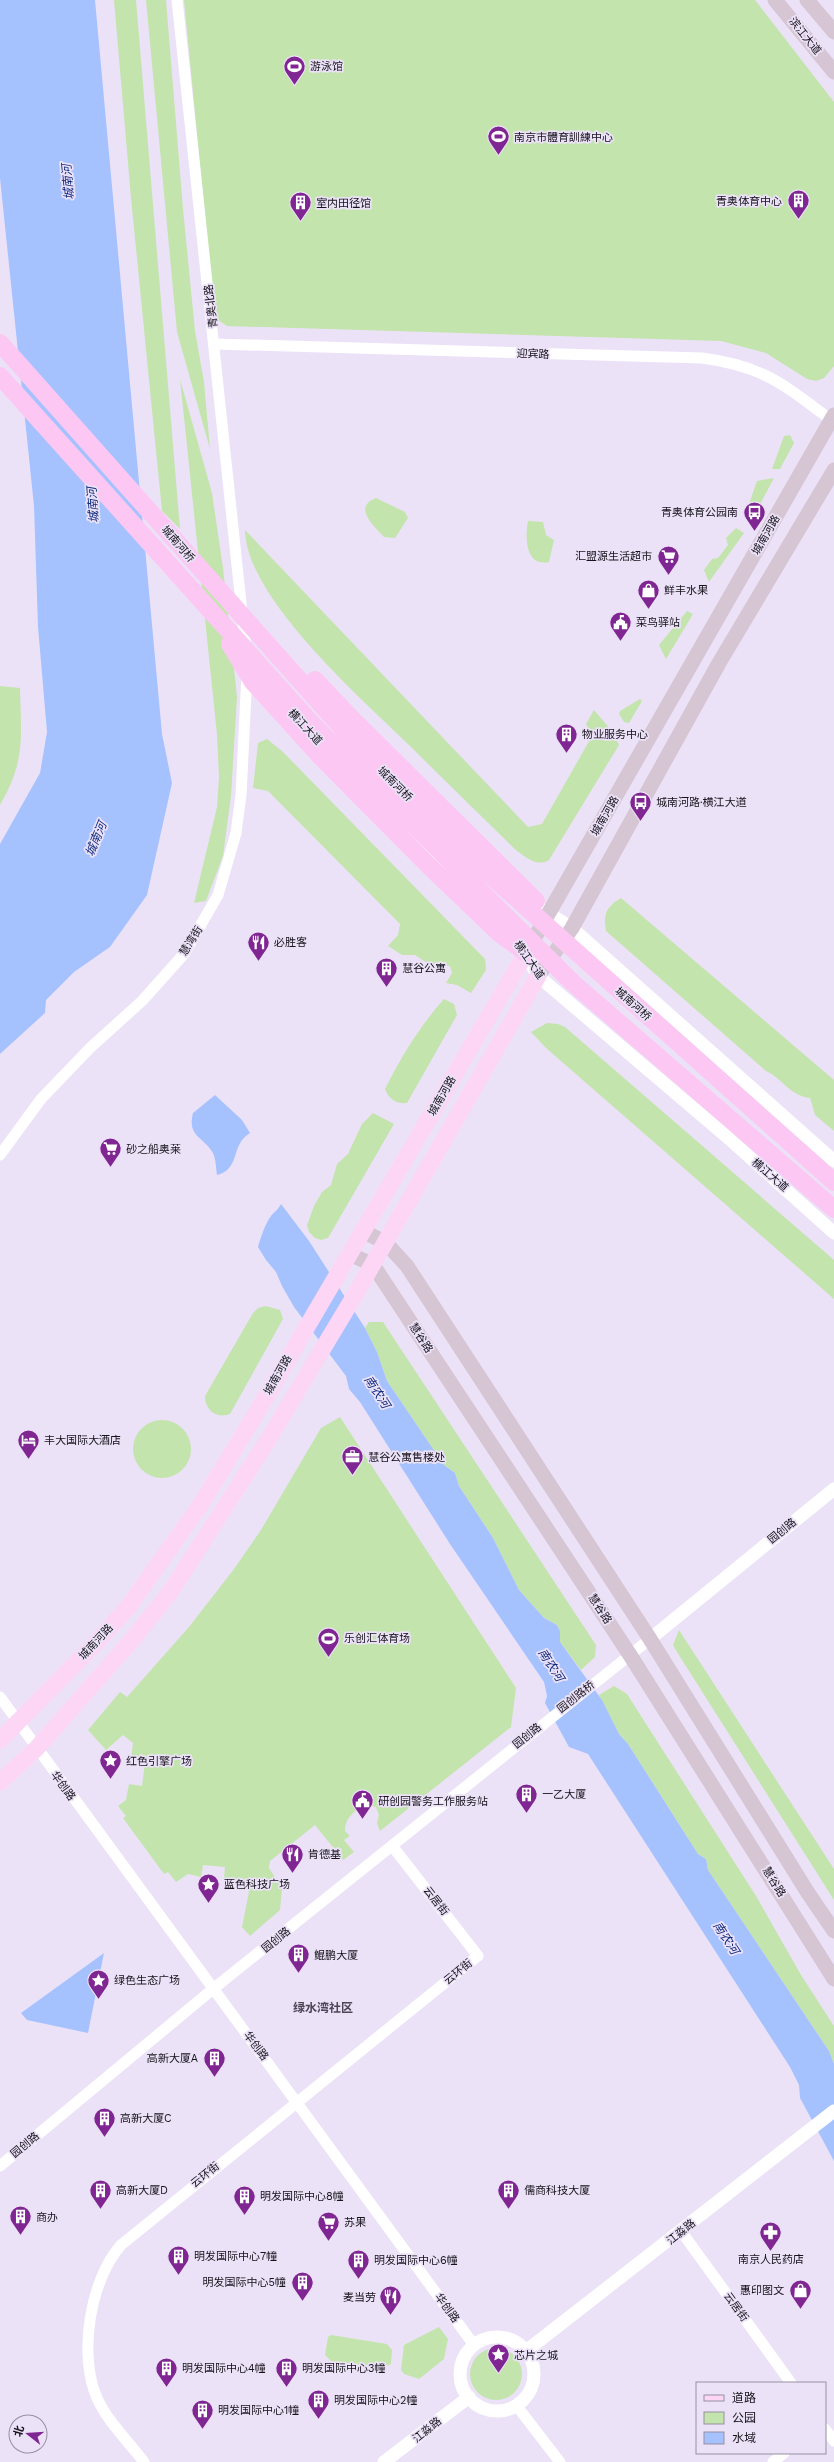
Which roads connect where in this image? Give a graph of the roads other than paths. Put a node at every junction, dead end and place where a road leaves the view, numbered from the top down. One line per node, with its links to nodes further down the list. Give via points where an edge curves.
1 (177, 0): 7 (street, 青奥北路)
2 (775, 0): 5 (main road, 滨江大道)
3 (808, 0): 4 (main road)
4 (834, 32)
5 (834, 72)
6 (0, 342): 11 (highway, 城南河桥)
7 (215, 344): 9 (street, 迎宾路, via 710,359 747,366 764,373); 13 (street, 青奥北路, via 224,450)
8 (0, 376): 12 (highway, 城南河桥)
9 (833, 419): 15 (main road, 城南河路)
10 (834, 470): 16 (main road, via 719,663)
11 (205, 574): 15 (highway, via 281,643 349,716); 21 (highway, 城南河桥, via 373,763 462,850)
12 (207, 608): 17 (highway, via 252,682 319,755 499,933); 22 (highway, 城南河桥, via 314,726 573,983)
13 (243, 613): 14 (street, 青奥北路); 15 (street, via 416,793 500,876)
14 (247, 664): 17 (street, 横江大道, via 337,762 504,926); 19 (street, 慧湾街, via 241,795 236,832 218,895 184,954 142,1001 90,1048 41,1099)
15 (548, 913): 16 (street); 17 (main road, 城南河路)
16 (572, 928): 18 (main road); 20 (street)
17 (526, 953): 18 (street, 横江大道); 23 (main road, 城南河路)
18 (538, 976): 24 (street, 横江大道, via 726,1136); 25 (main road)
19 (0, 1155)
20 (834, 1161)
21 (834, 1182)
22 (834, 1209)
23 (363, 1231): 25 (main road, 慧谷路); 26 (main road, 城南河路)
24 (834, 1233)
25 (386, 1243): 27 (main road); 29 (main road, 慧谷路, via 411,1273)
26 (350, 1254): 27 (main road); 34 (main road, 城南河路, via 227,1463 149,1578 129,1606 93,1646)
27 (373, 1265): 30 (main road, 慧谷路); 36 (main road, via 268,1440 171,1591 132,1640)
28 (834, 1489): 29 (street, 园创路)
29 (650, 1639): 30 (street, 园创路); 39 (main road, 慧谷路, via 808,1894)
30 (630, 1655): 31 (street, 园创路); 41 (main road, 慧谷路)
31 (599, 1679): 33 (street, 园创路桥)
32 (0, 1697): 34 (street)
33 (552, 1716): 38 (street, 园创路)
34 (19, 1722): 35 (main road, 城南河路); 36 (street, 华创路)
35 (0, 1740)
36 (36, 1749): 37 (main road); 42 (street, 华创路)
37 (0, 1782)
38 (393, 1847): 40 (street, 云居街); 42 (street, 园创路)
39 (834, 1931)
40 (478, 1956): 43 (street, 云环街)
41 (834, 1979)
42 (213, 1990): 43 (street, 华创路); 45 (street, 园创路)
43 (297, 2101): 47 (street, 华创路); 55 (street, 云环街, via 121,2245 110,2257 102,2272 96,2292 89,2340 88,2364 92,2384 105,2410)
44 (834, 2111): 46 (street, 江淼路)
45 (0, 2166)
46 (681, 2231): 48 (street, 江淼路); 49 (street, 云居街)
47 (474, 2345): 48 (street, via 493,2337 504,2338 516,2342); 50 (street, via 465,2356 461,2367 460,2378)
48 (526, 2351): 51 (street, via 532,2362 534,2375 525,2398)
49 (790, 2382)
50 (469, 2397): 51 (street, via 479,2406 490,2410 503,2410); 56 (street, 江淼路)
51 (516, 2405): 57 (street)
52 (826, 2431): 53 (street)
53 (834, 2441)
54 (783, 2454): 58 (street)
55 (144, 2462)
56 (384, 2462)
57 (560, 2462)
58 (772, 2462)

